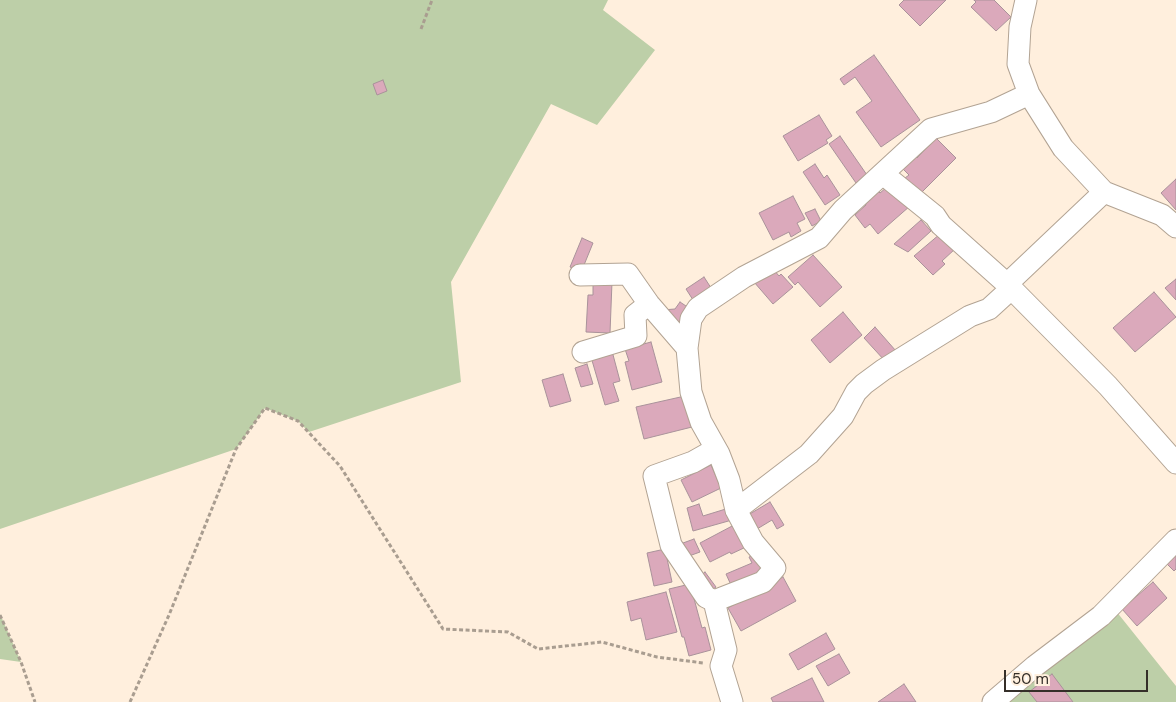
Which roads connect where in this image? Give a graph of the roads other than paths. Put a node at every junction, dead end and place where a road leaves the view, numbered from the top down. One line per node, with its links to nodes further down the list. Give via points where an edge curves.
1 (1026, 0): 2 (street, via 1020,27 1018,64)
2 (1028, 94): 3 (street, via 991,112 932,130); 4 (street, via 1063,148)
3 (883, 174): 7 (street, via 935,216); 9 (street, via 843,210 819,238 744,277 698,308 691,319)
4 (1104, 192): 5 (street, via 1162,214); 7 (street)
5 (1176, 227)
6 (580, 275): 8 (street, via 628,274)
7 (1010, 286): 12 (street, via 1108,386); 13 (street, via 989,309 970,316 864,384 835,427 809,454)
8 (649, 304): 9 (street); 10 (street, via 635,315 636,336)
9 (688, 348): 11 (street, via 691,392 701,422)
10 (583, 352)
11 (716, 450): 13 (street, via 729,480); 15 (street, via 694,462 654,476 670,546 706,596)
12 (1176, 462)
13 (736, 510): 15 (street, via 753,542 775,568 763,582)
14 (1176, 540): 17 (street, via 1101,616)
15 (714, 601): 16 (street, via 726,650 721,666)
16 (732, 702)
17 (993, 702)

